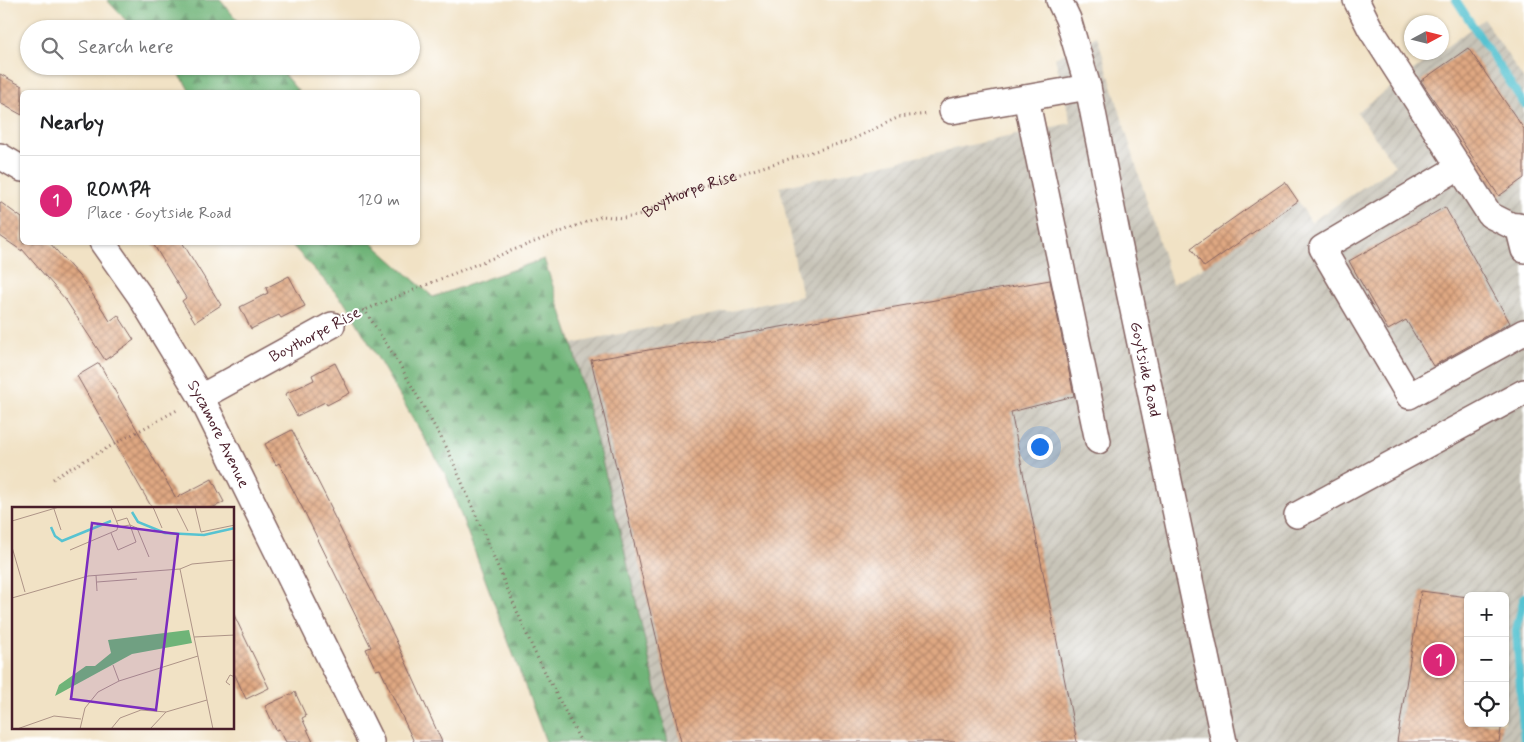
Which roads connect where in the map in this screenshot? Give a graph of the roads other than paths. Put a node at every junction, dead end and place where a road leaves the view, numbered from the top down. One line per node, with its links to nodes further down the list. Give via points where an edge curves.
1 (1060, 0): 3 (street, Goytside Road)
2 (1356, 0): 7 (street, via 1370,28)
3 (1088, 88): 4 (street); 19 (street, Goytside Road)
4 (1026, 98): 5 (street); 16 (street)
5 (952, 111)
6 (0, 156): 8 (street)
7 (1459, 167): 9 (street, via 1490,215); 13 (street, via 1322,248 1409,396)
8 (20, 169)
9 (1521, 227): 11 (street)
10 (104, 245): 15 (street, Sycamore Avenue, via 140,296)
11 (1524, 250)
12 (332, 325): 15 (street, Boythorpe Rise)
13 (1524, 332)
14 (1524, 392): 17 (street)
15 (201, 396): 18 (street, Sycamore Avenue)
16 (1098, 441)
17 (1297, 515)
18 (371, 742)
19 (1224, 742)

